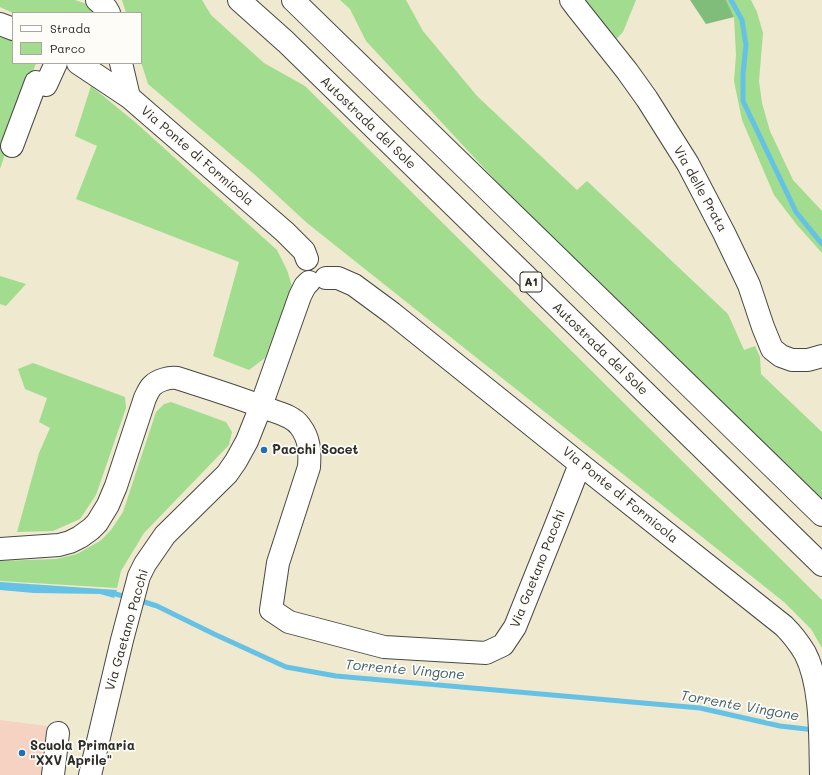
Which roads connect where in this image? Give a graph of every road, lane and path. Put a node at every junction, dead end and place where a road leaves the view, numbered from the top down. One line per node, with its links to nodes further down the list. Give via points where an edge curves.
1 (97, 0): 5 (main road)
2 (239, 0): 19 (main road, Autostrada del Sole / A1, via 292,48)
3 (293, 0): 17 (main road)
4 (571, 0): 14 (main road, Via delle Prata, via 647,99 688,164 749,285 772,349 792,360 808,360)
5 (108, 12)
6 (0, 24): 7 (main road)
7 (12, 29)
8 (56, 64): 12 (main road, via 46,85 36,82)
9 (85, 64): 11 (main road, Via Ponte di Formicola)
10 (121, 64): 11 (main road)
11 (129, 97): 13 (main road, Via Ponte di Formicola, via 285,232 304,250 307,259 317,256 322,258 326,262 329,274)
12 (12, 146)
13 (318, 280): 15 (main road, via 305,286 300,296); 16 (main road, Via Ponte di Formicola, via 338,278 354,285)
14 (822, 356)
15 (261, 406): 16 (main road, Via Gaetano Pacchi, via 290,418 299,425 308,440 310,452 310,467 278,563 271,610 289,622 384,647 486,653 503,645 515,627); 18 (main road, via 177,378 161,381 153,386 145,398 116,486 97,523 80,537 59,545); 22 (main road, Via Gaetano Pacchi, via 248,441 227,474 165,535 139,576)
16 (580, 464): 23 (main road, Via Ponte di Formicola, via 784,626 799,643 810,663 816,687)
17 (822, 515)
18 (0, 549)
19 (822, 565)
20 (58, 734): 21 (main road)
21 (53, 775)
22 (90, 775)
23 (821, 775)

